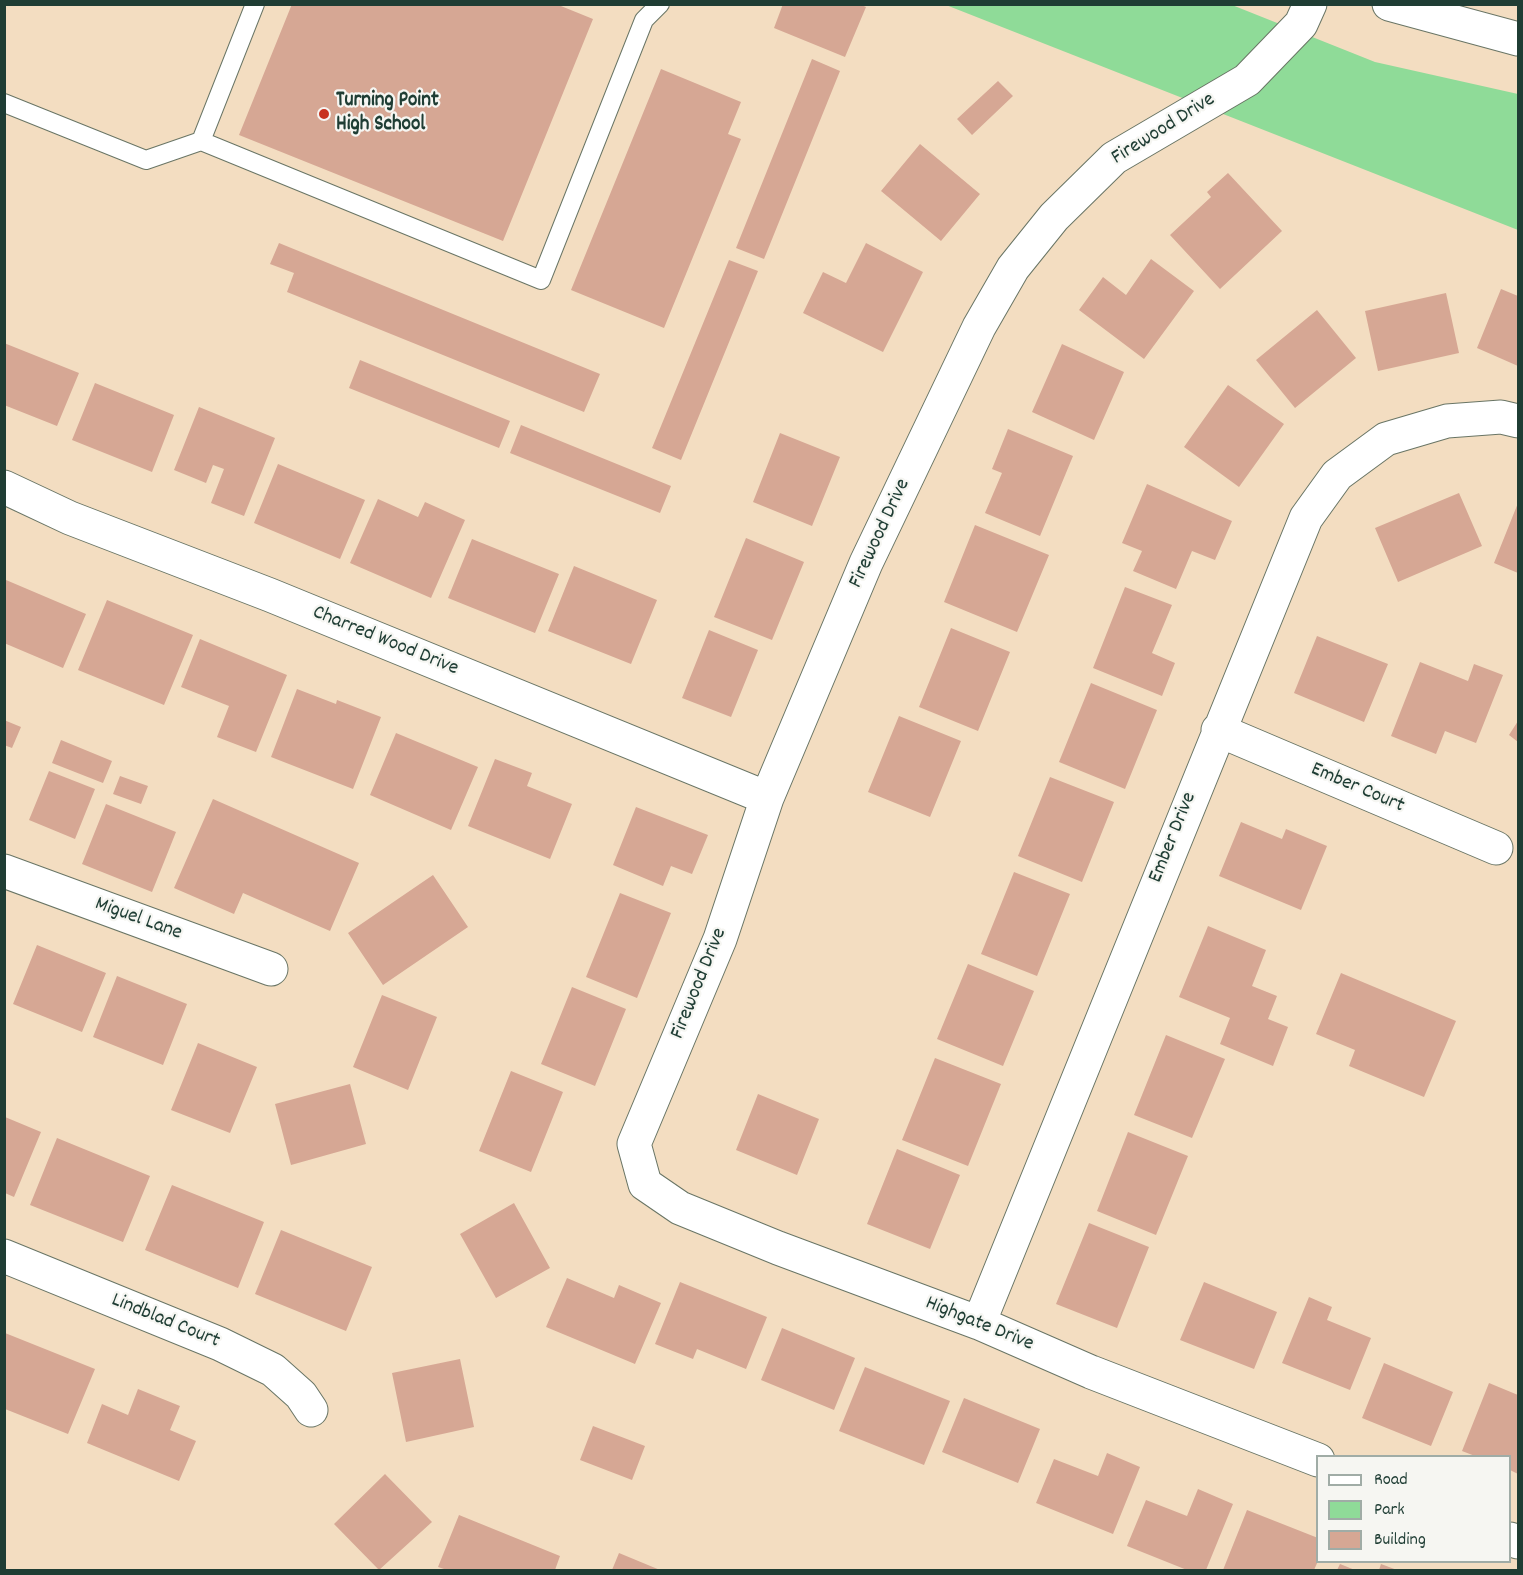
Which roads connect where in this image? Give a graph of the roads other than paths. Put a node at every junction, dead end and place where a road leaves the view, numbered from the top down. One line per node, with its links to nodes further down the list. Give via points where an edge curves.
1 (255, 4): 7 (lane)
2 (660, 4): 7 (lane, via 644,21 541,280)
3 (1310, 4): 11 (street, Firewood Drive, via 1301,24 1246,80 1114,158 1054,217 1012,268 979,327 866,563)
4 (1389, 4): 5 (street)
5 (1518, 39)
6 (4, 103): 7 (lane, via 146,160)
7 (201, 141)
8 (1518, 421): 10 (street, Ember Drive, via 1501,417 1447,421 1386,439 1337,475 1306,518)
9 (4, 487): 11 (street, Charred Wood Drive, via 70,519 270,595)
10 (1218, 730): 12 (street, Ember Court); 17 (street, Ember Drive)
11 (766, 798): 15 (street, Firewood Drive, via 720,939 634,1144)
12 (1496, 848)
13 (4, 871): 14 (street, Miguel Lane)
14 (271, 969)
15 (645, 1184): 17 (street, Highgate Drive, via 680,1208 723,1226)
16 (4, 1256): 18 (street, Lindblad Court, via 220,1344 273,1370 301,1395)
17 (980, 1323): 19 (street, Highgate Drive, via 1092,1372)
18 (311, 1410)
19 (1316, 1460)

